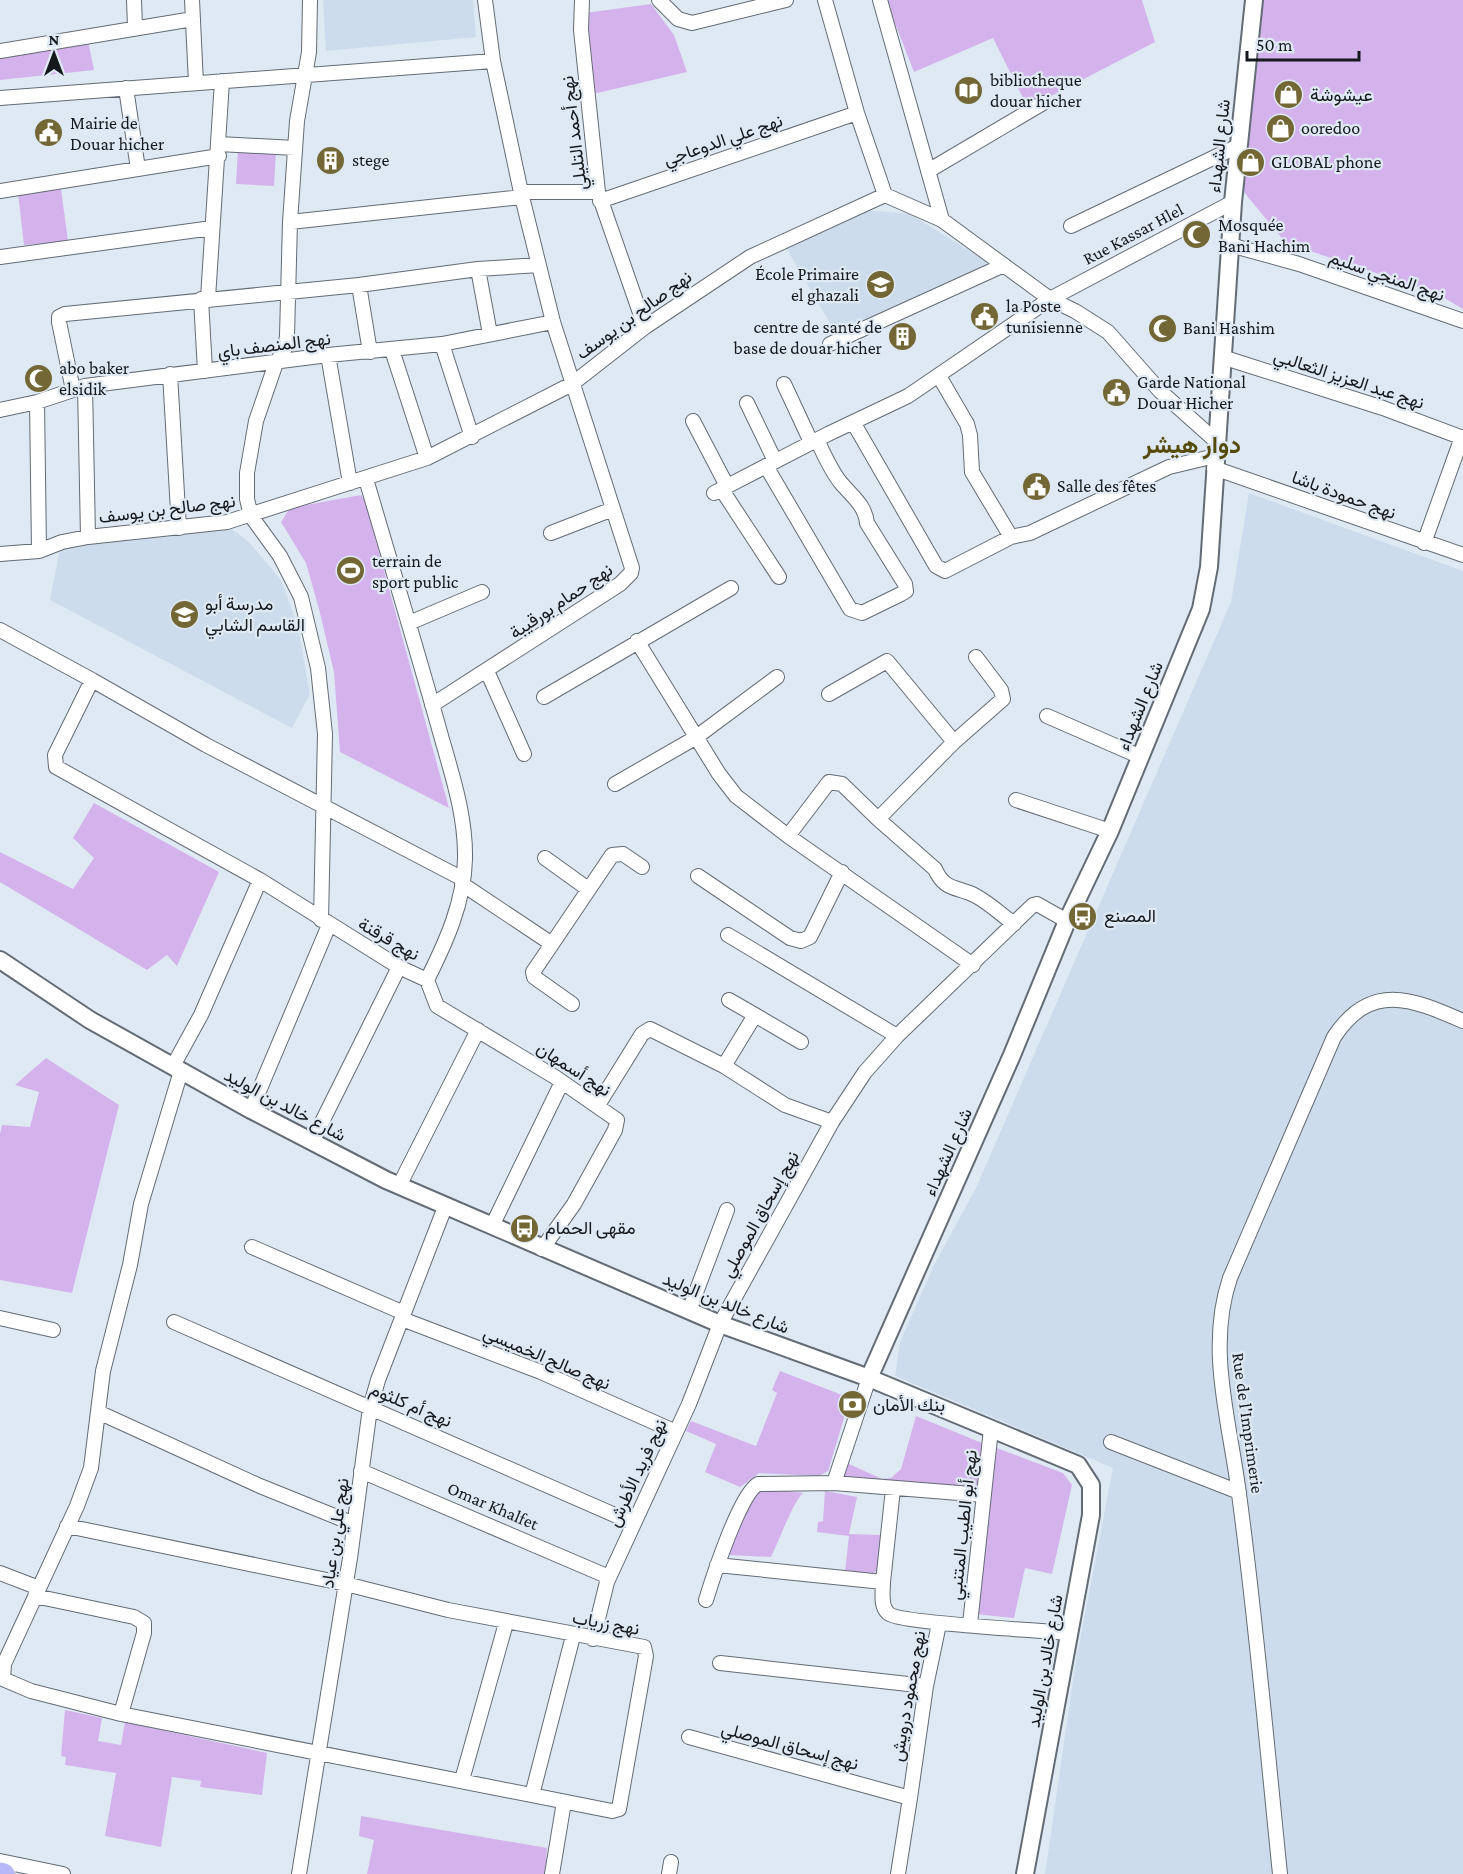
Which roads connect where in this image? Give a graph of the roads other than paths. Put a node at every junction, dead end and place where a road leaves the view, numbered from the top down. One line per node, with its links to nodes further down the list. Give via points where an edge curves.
1 (134, 0): 12 (street)
2 (192, 0): 11 (street)
3 (310, 0): 15 (street, via 309,52)
4 (485, 0): 14 (street, نهج حمام بورقيبة)
5 (582, 0): 30 (street, نهج أحمد التليلي, via 581,30)
6 (659, 0): 7 (street, via 673,16 692,23)
7 (786, 0)
8 (825, 0): 21 (street)
9 (880, 0): 26 (street)
10 (1254, 0): 22 (street, شارع الشهداء)
11 (193, 19): 12 (street); 17 (street)
12 (135, 27): 13 (street)
13 (0, 51)
14 (494, 61): 15 (street); 28 (street, نهج حمام بورقيبة)
15 (303, 76): 16 (street); 23 (street)
16 (222, 81): 17 (street); 24 (street)
17 (196, 83): 18 (street)
18 (126, 88): 19 (street); 25 (street)
19 (0, 98)
20 (1043, 103): 26 (street)
21 (857, 112): 29 (street); 30 (street, نهج علي الدوعاجي)
22 (1238, 146): 31 (street, شارع الشهداء); 34 (street)
23 (295, 148): 24 (street); 33 (street)
24 (219, 150): 25 (street); 35 (street)
25 (138, 169): 27 (street)
26 (928, 171): 32 (street)
27 (0, 191)
28 (521, 194): 30 (street, نهج علي الدوعاجي); 33 (street, نهج علي الدوعاجي); 38 (street, نهج حمام بورقيبة)
29 (885, 195): 32 (street); 47 (street, نهج صالح بن يوسف, via 750,256)
30 (599, 197): 47 (street, نهج أحمد التليلي)
31 (1233, 202): 36 (street, شارع الشهداء); 44 (street, Rue Kassar Hlel)
32 (942, 220): 39 (street)
33 (290, 222): 42 (street)
34 (1071, 226)
35 (212, 228): 37 (street); 43 (street)
36 (1230, 245): 45 (street, نهج المنجي سليم, via 1299,264); 54 (street, شارع الشهداء)
37 (0, 256)
38 (539, 264): 40 (street); 46 (street, نهج حمام بورقيبة)
39 (1004, 266): 44 (street); 50 (street)
40 (478, 269): 41 (street); 48 (street)
41 (360, 285): 42 (street); 52 (street)
42 (289, 291): 43 (street); 55 (street, via 285,348)
43 (205, 299): 56 (street); 61 (street, via 61,315 59,322)
44 (1050, 299): 58 (street, Rue Kassar Hlel); 70 (street, via 1108,332)
45 (1463, 321)
46 (553, 322): 48 (street, نهج المنصف باي); 59 (street, نهج حمام بورقيبة)
47 (645, 327): 59 (street, نهج صالح بن يوسف)
48 (490, 333): 49 (street, نهج المنصف باي)
49 (442, 344): 51 (street, نهج المنصف باي); 67 (street)
50 (830, 344)
51 (392, 350): 52 (street, نهج المنصف باي); 71 (street)
52 (370, 352): 53 (street, نهج المنصف باي)
53 (328, 355): 55 (street, نهج المنصف باي); 74 (street)
54 (1222, 357): 68 (street, نهج عبد العزيز الثعالبي); 70 (street, شارع الشهداء)
55 (276, 363): 56 (street, نهج المنصف باي); 77 (street, via 250,449 247,499)
56 (205, 371): 57 (street, نهج المنصف باي)
57 (170, 374): 61 (street, نهج المنصف باي); 78 (street)
58 (939, 376): 66 (street, Rue Kassar Hlel, via 908,396); 81 (street, via 967,424 972,472)
59 (572, 384): 67 (street, نهج صالح بن يوسف); 76 (street, نهج حمام بورقيبة)
60 (784, 384): 69 (street)
61 (79, 388): 62 (street, نهج المنصف باي); 80 (street)
62 (37, 402): 64 (street, نهج المنصف باي); 83 (street)
63 (747, 403): 72 (street)
64 (0, 410)
65 (693, 421): 75 (street)
66 (853, 422): 69 (street, Rue Kassar Hlel); 81 (street, via 939,569 951,569)
67 (472, 437): 71 (street, نهج صالح بن يوسف)
68 (1462, 437): 82 (street)
69 (814, 441): 72 (street, Rue Kassar Hlel); 72 (street, via 866,514 867,523 907,587 901,594 862,613 850,609)
70 (1215, 455): 81 (street, via 1169,467 1030,533); 82 (street, نهج حمودة باشا); 103 (street, شارع الشهداء, via 1206,589)
71 (427, 458): 73 (street, نهج صالح بن يوسف)
72 (770, 463): 75 (street, Rue Kassar Hlel)
73 (366, 479): 74 (street, نهج صالح بن يوسف); 89 (street, نهج قرقنة)
74 (350, 483): 77 (street, نهج صالح بن يوسف)
75 (721, 490): 86 (street)
76 (613, 509): 79 (street); 93 (street, نهج حمام بورقيبة, via 631,573)
77 (251, 516): 78 (street, نهج صالح بن يوسف); 106 (street, via 291,574 306,615 324,705)
78 (179, 528): 80 (street, نهج صالح بن يوسف)
79 (551, 533)
80 (88, 537): 83 (street, نهج صالح بن يوسف)
81 (1011, 537)
82 (1424, 543): 85 (street, نهج حمودة باشا)
83 (39, 551): 84 (street, نهج صالح بن يوسف)
84 (0, 554)
85 (1463, 555)
86 (779, 577)
87 (731, 588): 91 (street)
88 (482, 592): 89 (street)
89 (409, 623): 98 (street, نهج قرقنة)
90 (0, 630): 95 (street)
91 (637, 641): 97 (street); 100 (street)
92 (976, 657): 101 (street, via 1003,693 1003,699)
93 (487, 671): 98 (street, نهج حمام بورقيبة); 102 (street)
94 (777, 677): 100 (street)
95 (92, 680): 106 (street); 114 (street, نهج قرقنة, via 55,755 56,767)
96 (829, 694): 101 (street, via 887,661)
97 (543, 697)
98 (432, 705): 115 (street, نهج قرقنة, via 463,822)
99 (1047, 716): 103 (street)
100 (695, 738): 104 (street); 109 (street, via 736,796)
101 (954, 742): 107 (street)
102 (524, 754)
103 (1140, 757): 108 (street, شارع الشهداء)
104 (615, 784)
105 (1016, 800): 108 (street)
106 (323, 806): 115 (street); 118 (street)
107 (878, 819): 109 (street, via 842,784 829,782); 119 (street, via 935,868 951,888 975,895)
108 (1110, 831): 117 (street, شارع الشهداء)
109 (788, 836): 112 (street)
110 (545, 858): 116 (street)
111 (642, 867): 116 (street, via 623,854 615,854)
112 (842, 872): 113 (street, via 810,937 801,941 790,938); 123 (street)
113 (698, 876)
114 (260, 880): 118 (street, نهج قرقنة); 134 (street)
115 (463, 881): 121 (street); 125 (street, نهج قرقنة, via 452,927)
116 (588, 889): 121 (street)
117 (1067, 921): 119 (street, نهج إسحاق الموصلي, via 1035,904); 152 (street, شارع الشهداء)
118 (325, 922): 124 (street, نهج قرقنة); 137 (street)
119 (1014, 924): 123 (street, نهج إسحاق الموصلي)
120 (728, 935): 131 (street)
121 (552, 944): 127 (street, via 533,972 534,977)
122 (0, 960): 134 (street, شارع خالد بن الوليد, via 90,1020)
123 (974, 965): 131 (street, نهج إسحاق الموصلي)
124 (399, 967): 125 (street, نهج قرقنة); 139 (street)
125 (427, 980): 130 (street, نهج أسمهان, via 437,1006)
126 (729, 1000): 128 (street)
127 (572, 1004)
128 (755, 1015): 132 (street); 133 (street)
129 (1463, 1021): 161 (street, Rue de l'Imprimerie, via 1412,1001 1384,999 1358,1011 1334,1037 1230,1278 1220,1315 1222,1392)
130 (478, 1030): 135 (street, نهج أسمهان); 140 (street)
131 (897, 1036): 138 (street, نهج إسحاق الموصلي, via 861,1078)
132 (801, 1042)
133 (724, 1066): 136 (street, via 646,1029); 138 (street, via 785,1105)
134 (177, 1069): 137 (street, شارع خالد بن الوليد); 154 (street, via 147,1179 103,1371)
135 (562, 1082): 136 (street, نهج أسمهان); 143 (street)
136 (598, 1105): 145 (street, نهج أسمهان, via 616,1117 615,1130 574,1204)
137 (251, 1110): 139 (street, شارع خالد بن الوليد)
138 (832, 1122): 150 (street, نهج إسحاق الموصلي)
139 (312, 1142): 140 (street, شارع خالد بن الوليد)
140 (399, 1186): 141 (street, شارع خالد بن الوليد)
141 (445, 1207): 143 (street, شارع خالد بن الوليد); 147 (street, نهج علي بن عياد)
142 (727, 1210): 146 (street)
143 (492, 1226): 145 (street, شارع خالد بن الوليد)
144 (252, 1247): 147 (street, نهج صالح الخميسي)
145 (542, 1249): 146 (street, شارع خالد بن الوليد)
146 (689, 1311): 150 (street, شارع خالد بن الوليد)
147 (403, 1316): 153 (street, نهج علي بن عياد); 156 (street, نهج صالح الخميسي)
148 (0, 1318): 151 (street)
149 (174, 1322): 153 (street, نهج أم كلثوم)
150 (720, 1324): 152 (street, شارع خالد بن الوليد); 156 (street, نهج فريد الأطرش)
151 (53, 1330)
152 (869, 1378): 155 (street, شارع خالد بن الوليد); 159 (street)
153 (370, 1408): 158 (street, نهج علي بن عياد); 163 (street, نهج أم كلثوم)
154 (98, 1413): 164 (street); 165 (street, via 94,1458)
155 (991, 1429): 162 (street, نهج أبو الطيب المتنبي); 176 (street, شارع خالد بن الوليد, via 1072,1461 1083,1470 1091,1485 1091,1515)
156 (676, 1432): 163 (street, نهج فريد الأطرش)
157 (1111, 1442): 161 (street)
158 (362, 1471): 164 (street, نهج علي بن عياد); 168 (street, Omar Khalfet)
159 (834, 1483): 160 (street); 166 (street, via 755,1485)
160 (893, 1490): 162 (street); 169 (street)
161 (1239, 1492): 196 (street, Rue de l'Imprimerie)
162 (984, 1495): 175 (street, نهج أبو الطيب المتنبي)
163 (633, 1523): 168 (street, نهج فريد الأطرش)
164 (354, 1524): 170 (street, نهج علي بن عياد)
165 (67, 1526): 170 (street, نهج زرياب); 171 (street)
166 (717, 1565): 169 (street); 172 (street)
167 (0, 1573): 171 (street)
168 (609, 1577): 178 (street, نهج فريد الأطرش)
169 (883, 1582): 174 (street, via 883,1603 888,1614)
170 (346, 1584): 173 (street, نهج زرياب); 183 (street, نهج علي بن عياد)
171 (37, 1592): 181 (street, via 144,1623); 181 (street, via 4,1665 3,1679 25,1689)
172 (706, 1600)
173 (506, 1623): 177 (street, نهج زرياب); 184 (street)
174 (939, 1624): 175 (street, نهج محمود درويش); 180 (street, نهج محمود درويش)
175 (970, 1624): 176 (street, نهج محمود درويش)
176 (1070, 1634): 195 (street, شارع خالد بن الوليد)
177 (573, 1636): 178 (street, نهج زرياب); 185 (street)
178 (593, 1639): 187 (street, نهج زرياب, via 637,1644 646,1650 620,1805 612,1811)
179 (720, 1663): 180 (street)
180 (926, 1686): 186 (street, نهج محمود درويش)
181 (121, 1714): 183 (street)
182 (689, 1737): 186 (street, نهج إسحاق الموصلي)
183 (318, 1754): 184 (street); 192 (street, نهج علي بن عياد)
184 (462, 1780): 185 (street)
185 (532, 1795): 187 (street)
186 (910, 1798): 194 (street)
187 (564, 1802): 193 (street)
188 (0, 1861): 191 (street)
189 (0, 1873): 190 (main road)
190 (4, 1874)
191 (63, 1874)
192 (299, 1874)
193 (552, 1874)
194 (898, 1874)
195 (1025, 1874)
196 (1280, 1874)

